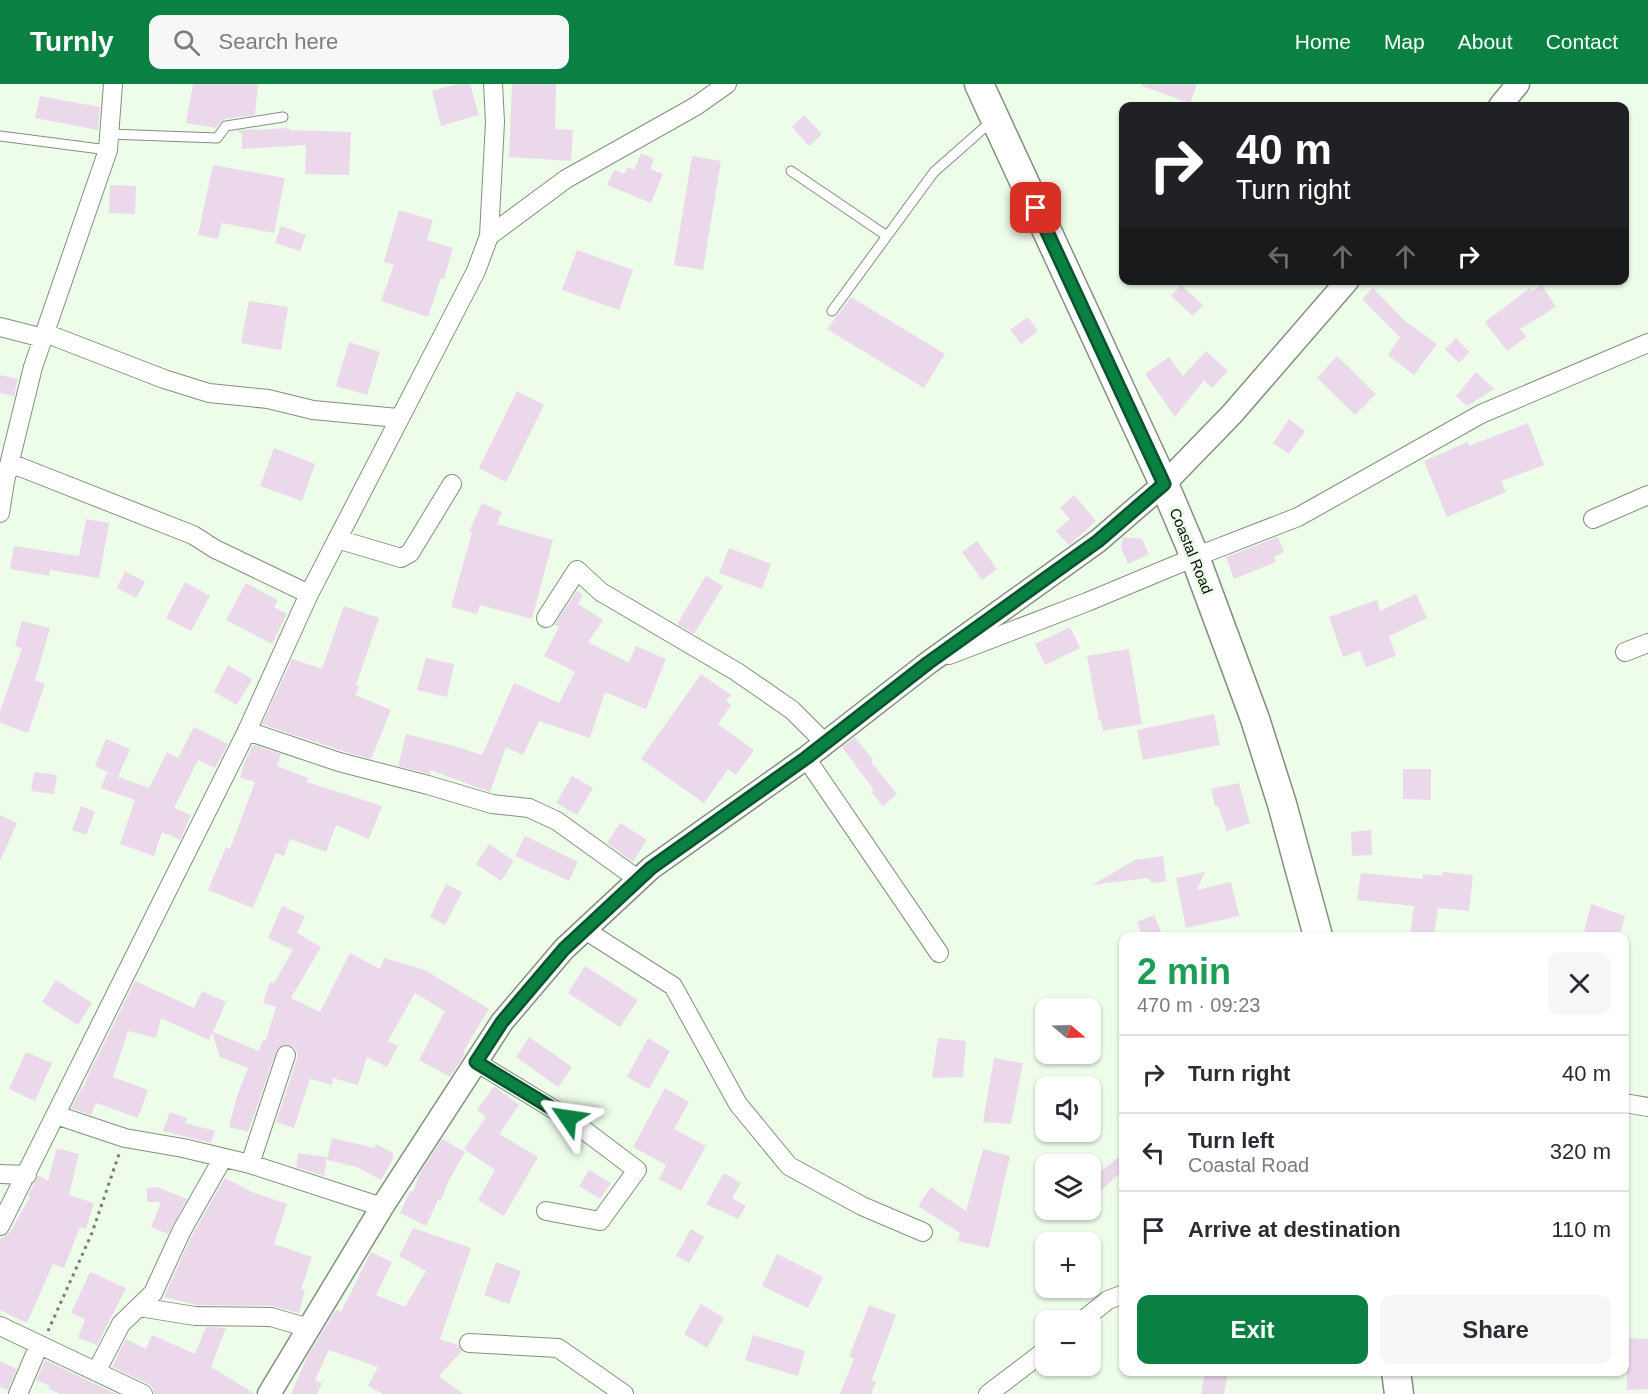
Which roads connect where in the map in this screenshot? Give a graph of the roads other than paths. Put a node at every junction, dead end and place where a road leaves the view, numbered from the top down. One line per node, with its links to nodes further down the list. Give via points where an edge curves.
1 (113, 84): 10 (street)
2 (493, 84): 12 (street)
3 (727, 84): 12 (street, via 696,106 566,179)
4 (979, 84): 8 (main road, Coastal Road)
5 (1518, 84): 6 (street)
6 (1503, 102)
7 (283, 117): 10 (lane, via 226,126 217,138)
8 (995, 118): 13 (lane, via 934,172); 22 (main road, Coastal Road)
9 (0, 136): 10 (lane)
10 (109, 142): 17 (street)
11 (791, 171): 13 (lane)
12 (489, 236): 19 (street, via 476,271)
13 (887, 236): 15 (lane)
14 (1344, 285): 22 (street, via 1232,414)
15 (832, 311)
16 (0, 327): 17 (street)
17 (44, 335): 19 (street, via 209,393 268,399 313,410); 20 (street)
18 (1648, 343): 27 (street, via 1481,414 1298,517)
19 (398, 418): 26 (street)
20 (5, 462): 24 (street); 28 (street, via 193,535)
21 (452, 484): 26 (street, via 410,553 401,558)
22 (1164, 484): 27 (main road, Coastal Road); 32 (street, via 1098,541)
23 (1648, 495): 25 (street)
24 (0, 513)
25 (1593, 519)
26 (337, 539): 28 (street)
27 (1195, 556): 32 (street); 38 (main road, Coastal Road, via 1259,730)
28 (309, 594): 33 (street)
29 (546, 618): 34 (street, via 577,570 600,592 737,672 792,710)
30 (1648, 643): 31 (street)
31 (1625, 652)
32 (928, 663): 34 (street)
33 (247, 731): 36 (street, via 339,762 492,804 529,808 557,821); 44 (street)
34 (825, 743): 35 (street)
35 (806, 758): 36 (street); 39 (street)
36 (639, 879): 37 (street)
37 (585, 930): 41 (street, via 502,1022); 52 (street, via 673,986 738,1104 789,1166 862,1206)
38 (1317, 932)
39 (939, 953)
40 (286, 1055): 46 (street)
41 (476, 1062): 49 (street); 50 (street, via 568,1118 637,1170 600,1221)
42 (1629, 1104): 43 (street)
43 (1648, 1107)
44 (56, 1115): 45 (street, via 125,1138); 48 (street)
45 (223, 1158): 46 (street); 54 (street, via 182,1230 153,1293)
46 (250, 1164): 49 (street)
47 (0, 1174): 48 (street)
48 (27, 1175): 51 (street)
49 (382, 1207): 57 (street)
50 (546, 1211)
51 (0, 1226)
52 (923, 1232)
53 (1119, 1296): 55 (street)
54 (139, 1306): 57 (street, via 195,1316 271,1317); 61 (street, via 121,1324)
55 (1096, 1310)
56 (0, 1326): 59 (street)
57 (309, 1328): 65 (street)
58 (469, 1343): 66 (street, via 558,1348)
59 (41, 1346): 61 (street); 63 (street)
60 (1035, 1358): 67 (street)
61 (96, 1372): 64 (street)
62 (1397, 1376): 68 (main road)
63 (18, 1394)
64 (143, 1394)
65 (268, 1394)
66 (624, 1394)
67 (988, 1394)
68 (1399, 1394)

